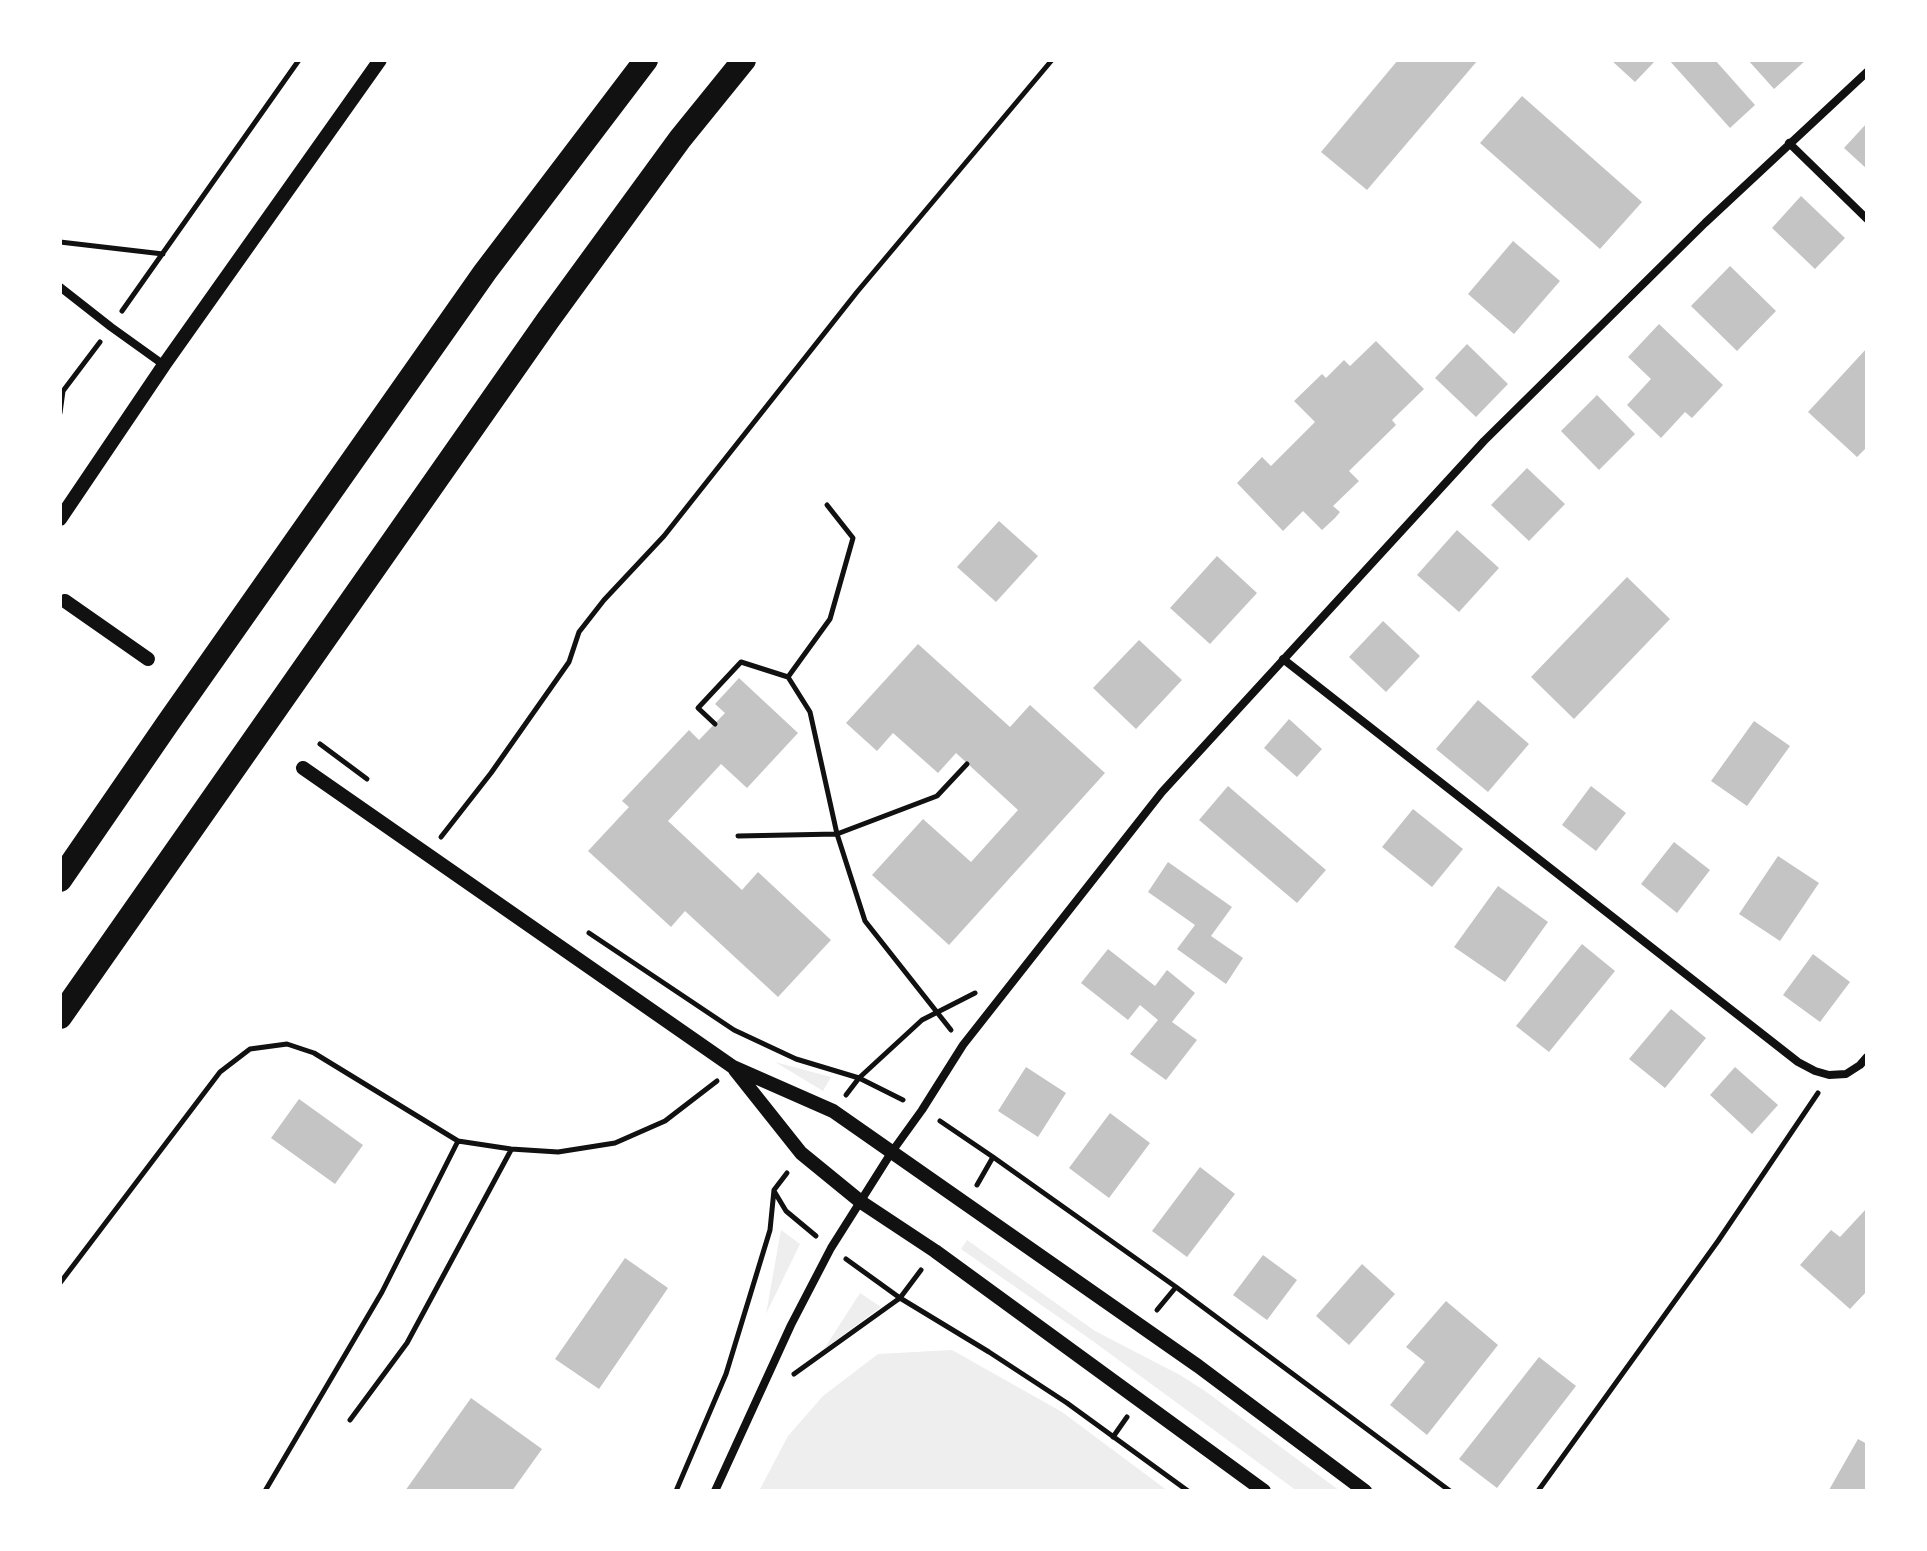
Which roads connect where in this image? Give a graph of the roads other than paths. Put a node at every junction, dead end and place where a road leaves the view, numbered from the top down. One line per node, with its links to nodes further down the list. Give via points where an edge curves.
1 (380, 60): 8 (street)
2 (646, 60): 14 (highway, via 485,272)
3 (744, 60): 15 (highway, via 548,320)
4 (1867, 72): 5 (street)
5 (1789, 143): 6 (street); 12 (street, via 1484,441)
6 (1867, 219)
7 (60, 287): 8 (street)
8 (164, 365): 9 (street)
9 (60, 519)
10 (65, 601): 11 (street)
11 (148, 659)
12 (1283, 659): 16 (street, via 1798,1062 1829,1075 1846,1074); 18 (street, via 1162,792 963,1045)
13 (303, 768): 17 (street)
14 (60, 880)
15 (60, 1017)
16 (1867, 1057)
17 (733, 1067): 18 (street, via 833,1111); 19 (street, via 801,1153)
18 (891, 1153): 19 (street); 22 (street, via 1187,1358)
19 (861, 1202): 20 (street, via 791,1325); 21 (street)
20 (715, 1491)
21 (1264, 1491)
22 (1365, 1491)

